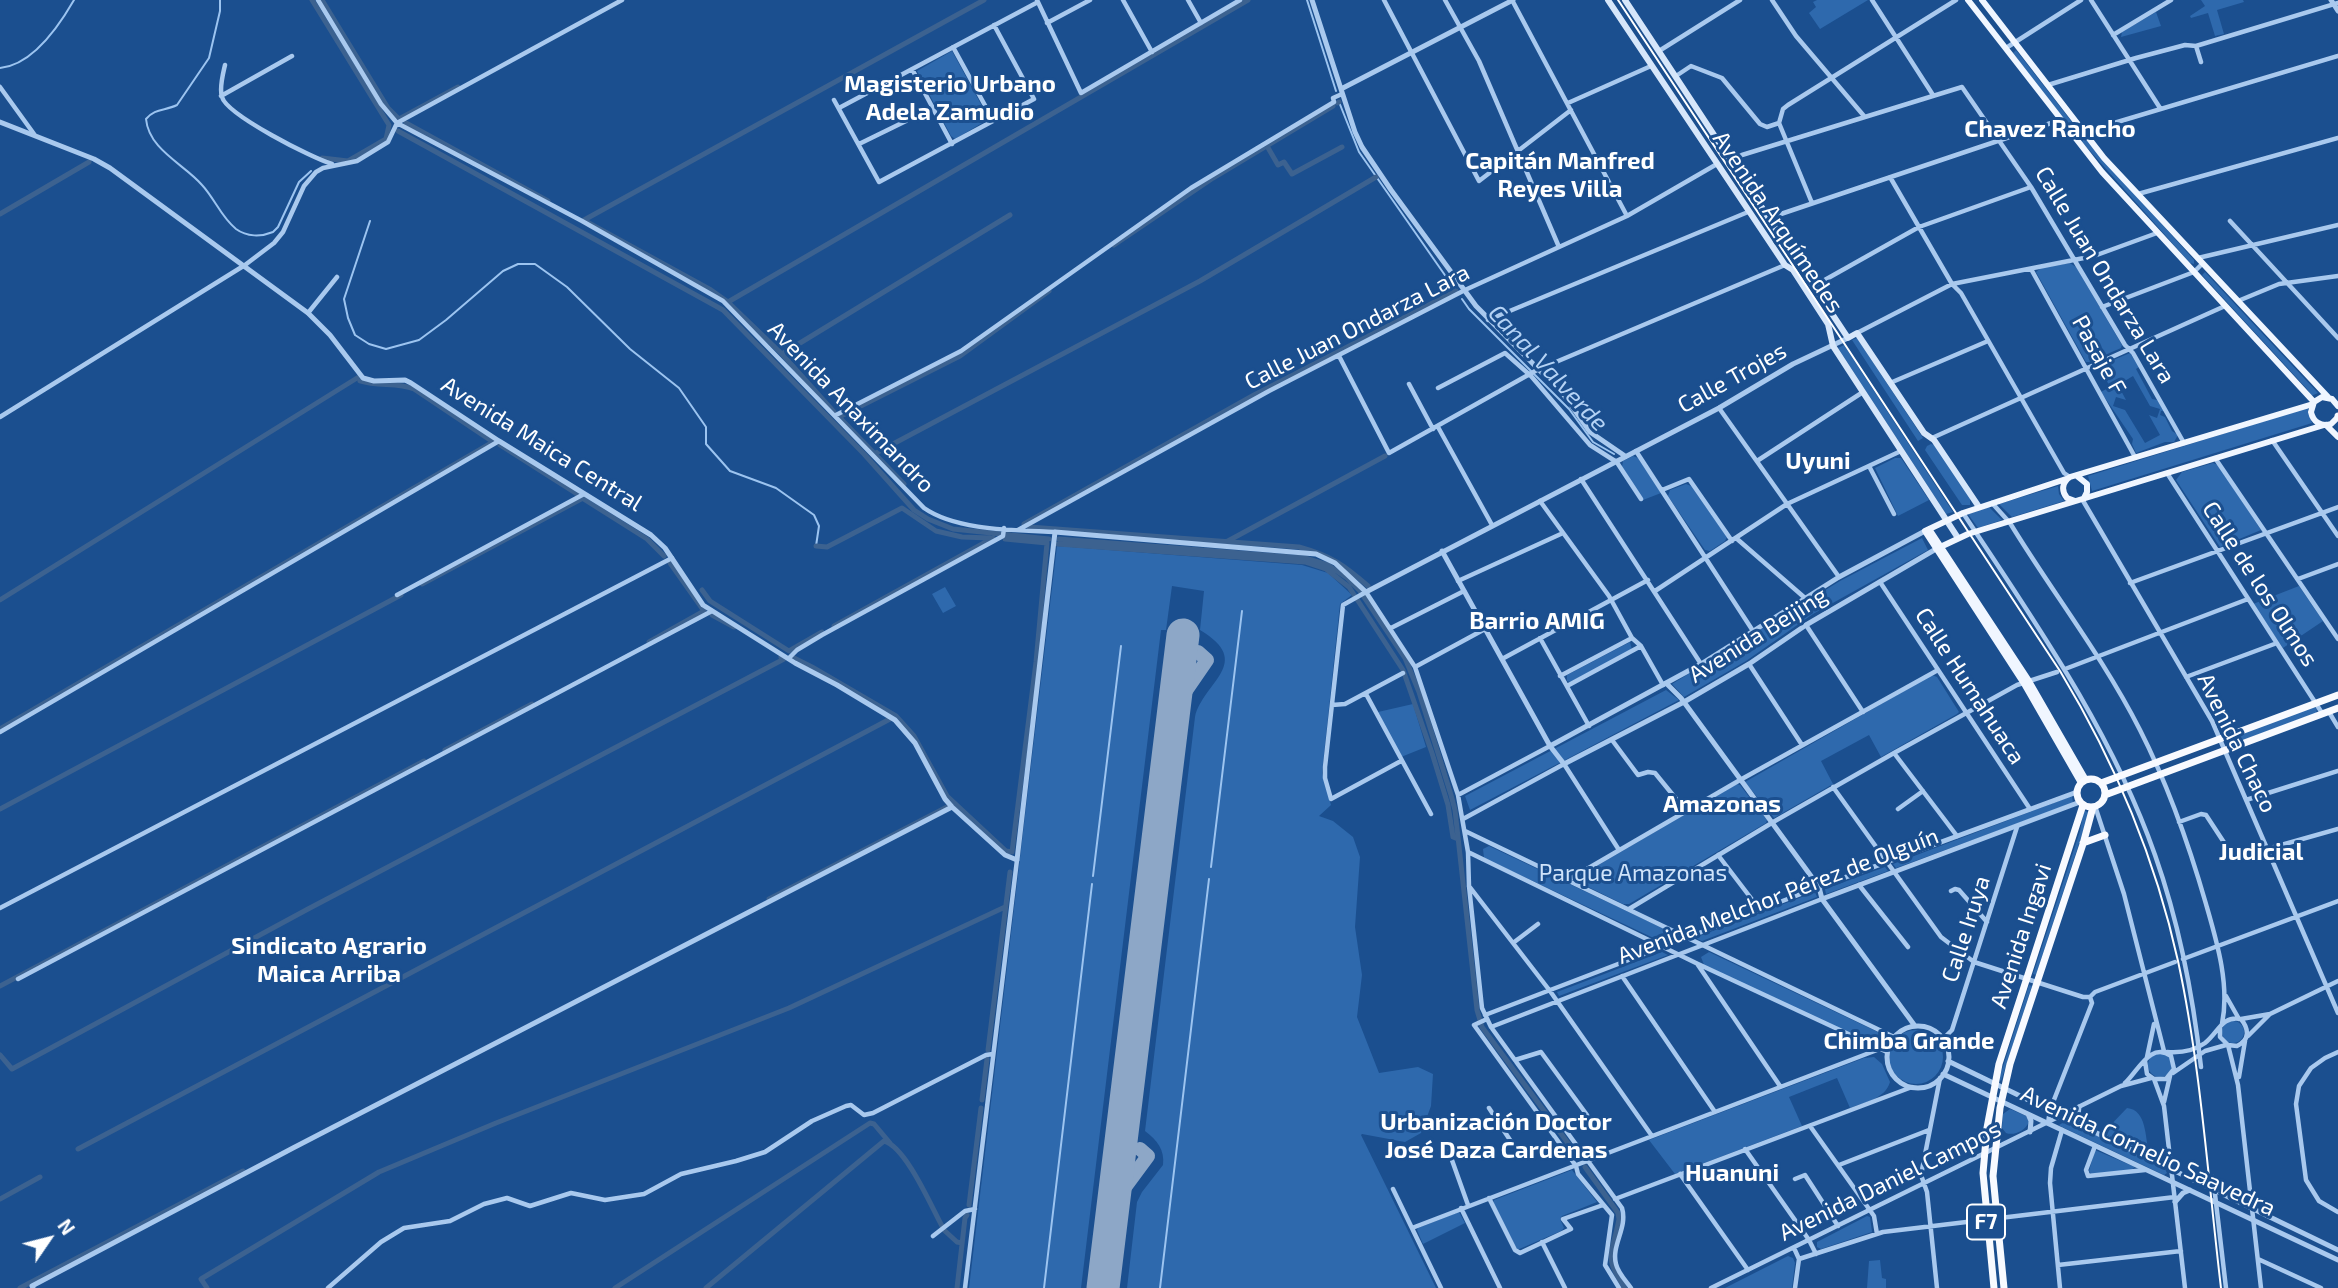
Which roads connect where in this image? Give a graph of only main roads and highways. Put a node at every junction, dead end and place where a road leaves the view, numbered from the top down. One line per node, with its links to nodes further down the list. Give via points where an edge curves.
1 (1608, 0): 16 (main road, Avenida Arquímedes, via 1748,212 1793,270 1828,324 1833,346)
2 (1625, 0): 6 (main road, Avenida Arquímedes)
3 (1968, 0): 8 (main road, via 2102,172)
4 (1982, 0): 7 (main road, via 2137,194)
5 (1857, 333): 6 (main road, Calle Trojes); 15 (main road, Avenida Arquímedes)
6 (1848, 338)
7 (2332, 398): 8 (main road, Avenida Beijing); 9 (main road)
8 (2313, 403): 11 (main road, via 2314,419); 13 (main road, Avenida Beijing)
9 (2338, 406)
10 (2338, 417): 11 (main road, Avenida Beijing)
11 (2325, 425): 12 (main road); 14 (main road, Avenida Beijing)
12 (2338, 437)
13 (2071, 477): 14 (main road, via 2087,484); 14 (main road, via 2063,487 2064,495); 15 (main road, Avenida Beijing)
14 (2080, 500): 17 (main road, Avenida Beijing)
15 (1979, 507): 16 (main road, Avenida Beijing)
16 (1947, 520): 17 (main road, Avenida Arquímedes); 18 (main road, Avenida Beijing, via 1927,530)
17 (1958, 538): 18 (main road, Avenida Beijing)
18 (1938, 548): 21 (main road, via 2026,681)
19 (2338, 695): 22 (highway)
20 (2338, 708): 23 (highway)
21 (2083, 781): 22 (highway); 24 (highway, via 2077,792)
22 (2101, 783): 23 (highway)
23 (2105, 794): 25 (highway)
24 (2082, 803): 25 (highway); 28 (highway, Avenida Ingavi / F7, via 1991,1097 1984,1155)
25 (2094, 807): 27 (highway, Avenida Ingavi)
26 (2105, 835): 27 (highway)
27 (2083, 844): 29 (highway, Avenida Ingavi / F7, via 2001,1102 1993,1177)
28 (1994, 1288)
29 (2004, 1288)

